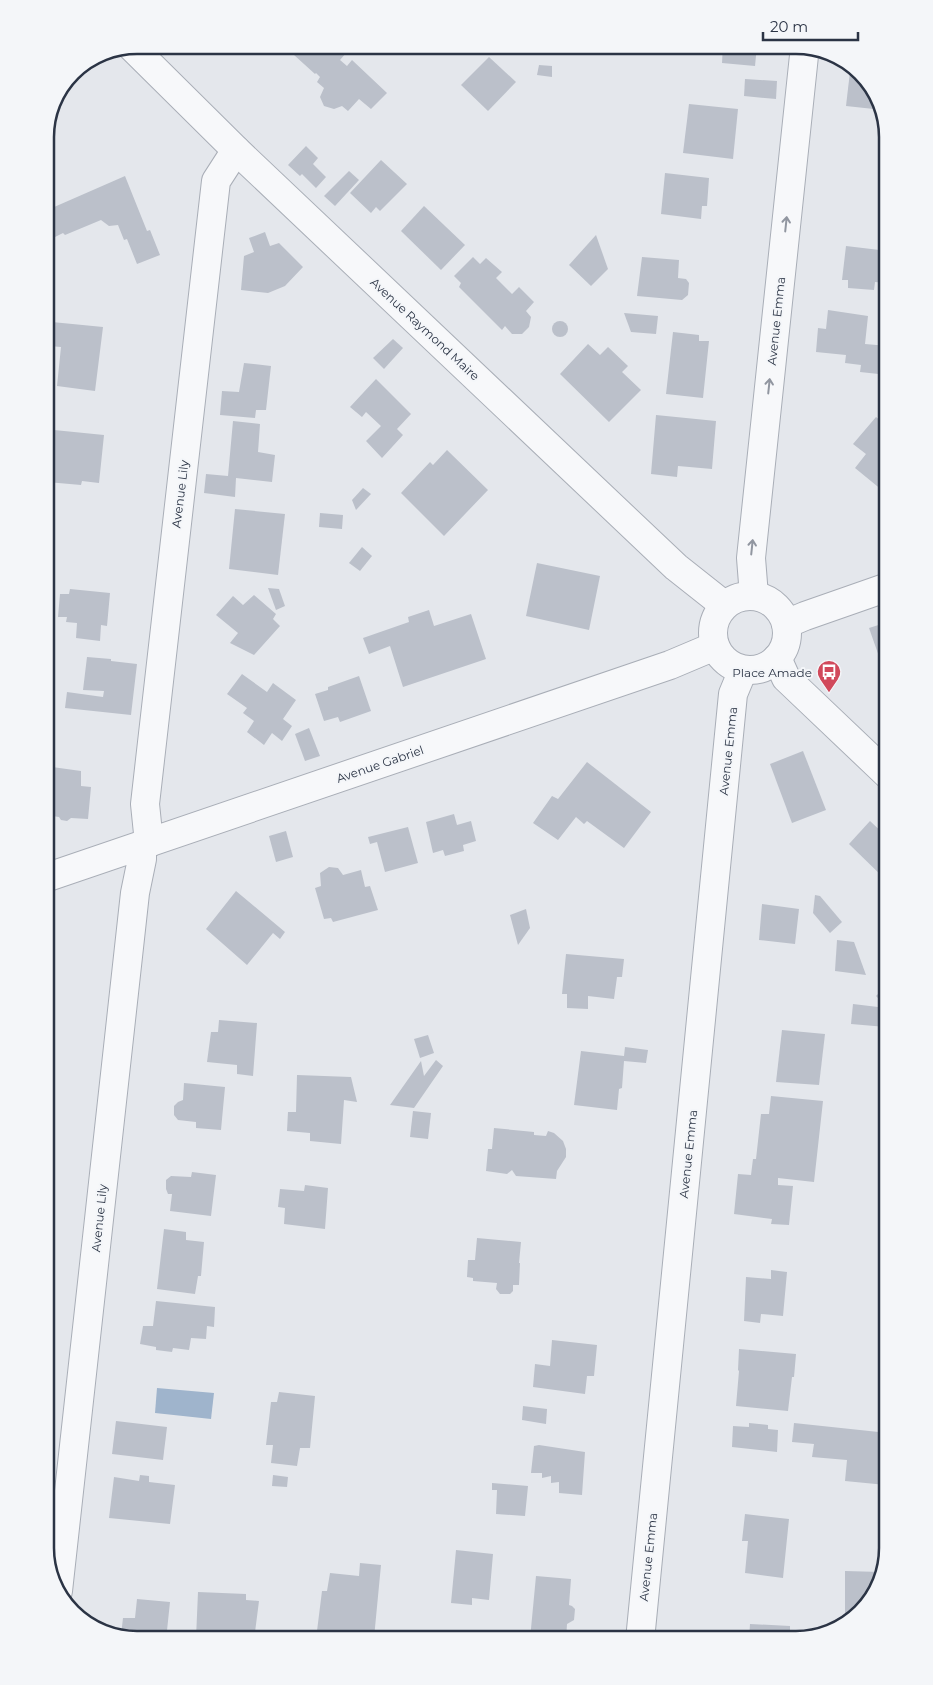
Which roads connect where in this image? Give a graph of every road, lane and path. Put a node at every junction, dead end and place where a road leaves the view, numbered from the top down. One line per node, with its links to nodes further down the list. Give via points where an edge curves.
1 (139, 54): 3 (street, Avenue Raymond Maire)
2 (804, 54): 5 (street, Avenue Emma, one-way to 2, via 750,558)
3 (236, 150): 6 (street, Avenue Raymond Maire, via 676,567); 12 (street, Avenue Lily, via 216,181 145,804)
4 (879, 590): 7 (street)
5 (754, 596): 6 (street, via 738,598); 7 (street, via 774,605)
6 (724, 605): 8 (street, via 713,624)
7 (786, 624): 9 (street, via 784,648)
8 (715, 646): 10 (street, via 721,657); 12 (street, Avenue Gabriel, via 670,665)
9 (777, 658): 10 (street, via 755,670); 11 (street, via 786,678)
10 (743, 670): 15 (street, Avenue Emma, via 734,694)
11 (879, 766)
12 (146, 844): 13 (street, Avenue Gabriel); 14 (street, Avenue Lily, via 134,893)
13 (54, 875)
14 (59, 1578)
15 (641, 1631)

